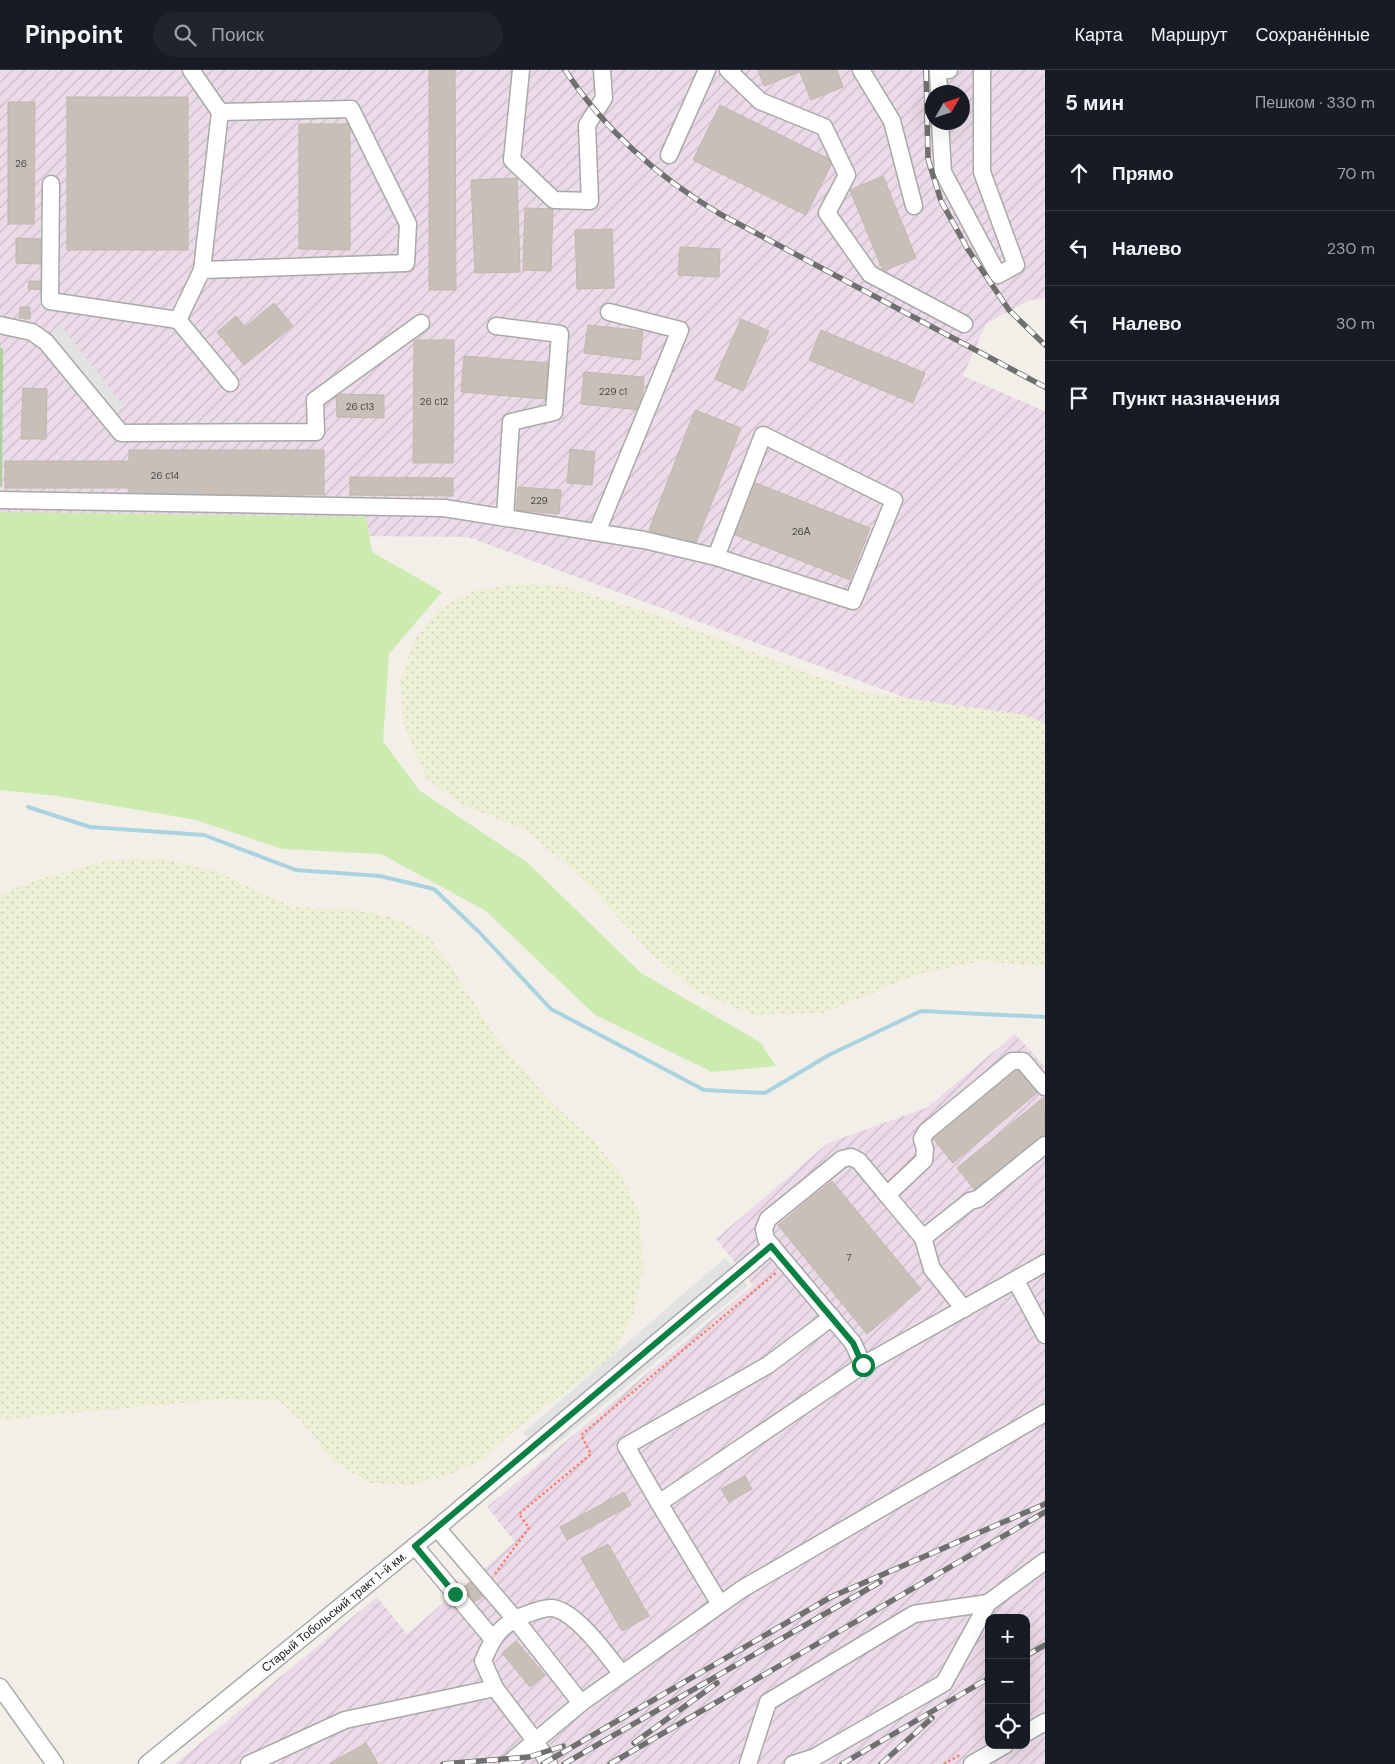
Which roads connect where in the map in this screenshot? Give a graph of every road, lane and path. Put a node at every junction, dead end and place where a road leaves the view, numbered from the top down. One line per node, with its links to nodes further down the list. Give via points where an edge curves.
1 (191, 70): 10 (lane)
2 (521, 70): 3 (lane, via 512,160 554,200 590,201 587,125 604,98)
3 (602, 70)
4 (707, 70): 12 (lane)
5 (728, 70): 19 (lane, via 760,101 824,127 847,174 827,213 870,274)
6 (861, 70): 14 (lane, via 892,121)
7 (948, 70): 9 (lane, via 938,71)
8 (982, 70): 11 (lane, via 982,172 1016,265 998,275 942,172)
9 (939, 85)
10 (220, 112): 15 (lane); 15 (lane, via 350,109 408,224 406,263)
11 (940, 130)
12 (669, 155)
13 (51, 184): 17 (lane, via 50,301)
14 (914, 206)
15 (202, 270): 17 (lane)
16 (609, 312): 25 (lane, via 680,330)
17 (178, 320): 22 (lane)
18 (421, 323): 20 (lane, via 315,400 316,432 131,433 121,433 46,342 32,332)
19 (964, 324)
20 (0, 325)
21 (496, 326): 24 (lane, via 560,334 554,412 511,422)
22 (230, 383)
23 (0, 500): 24 (lane, via 444,508)
24 (504, 517): 25 (lane)
25 (597, 532): 26 (lane)
26 (716, 556): 26 (lane, via 853,601 894,500 763,435)
27 (1045, 1087): 29 (lane, via 1023,1061 1012,1061 926,1132 922,1138 924,1160)
28 (1045, 1145): 30 (lane)
29 (887, 1195): 30 (lane); 31 (lane, via 858,1161 851,1156 842,1158 768,1219 764,1229)
30 (923, 1238): 35 (lane, via 932,1269)
31 (771, 1246): 32 (lane); 41 (lane, Старый Тобольский тракт 1-й км.)
32 (787, 1264): 36 (lane); 44 (path, via 581,1435 591,1454 519,1514 529,1528)
33 (1045, 1264): 34 (lane)
34 (1016, 1280): 35 (lane); 37 (lane)
35 (964, 1309): 38 (lane)
36 (832, 1317): 38 (lane, via 853,1343); 40 (lane, via 768,1365 626,1446)
37 (1045, 1335)
38 (863, 1365): 40 (lane)
39 (1045, 1413): 45 (lane)
40 (660, 1503): 45 (lane)
41 (437, 1528): 42 (lane, Старый Тобольский тракт 1-й км.); 44 (lane)
42 (415, 1546): 48 (lane); 58 (lane, Старый Тобольский тракт 1-й км.)
43 (1045, 1561): 46 (lane)
44 (486, 1585): 47 (lane)
45 (720, 1604): 49 (lane)
46 (988, 1604): 62 (lane, via 914,1614 768,1702); 63 (lane, via 944,1683 816,1757)
47 (515, 1619): 48 (lane); 49 (lane, via 552,1608 573,1618); 52 (lane)
48 (492, 1638): 51 (lane, via 484,1660)
49 (621, 1673): 52 (lane)
50 (0, 1687): 57 (lane)
51 (495, 1688): 55 (lane); 59 (lane, via 345,1720)
52 (581, 1703): 55 (lane)
53 (1045, 1722): 54 (lane)
54 (1030, 1730)
55 (536, 1742): 60 (lane); 61 (lane)
56 (997, 1749): 64 (lane)
57 (55, 1764)
58 (147, 1764)
59 (249, 1764)
60 (508, 1764)
61 (549, 1764)
62 (748, 1764)
63 (793, 1764)
64 (972, 1764)

